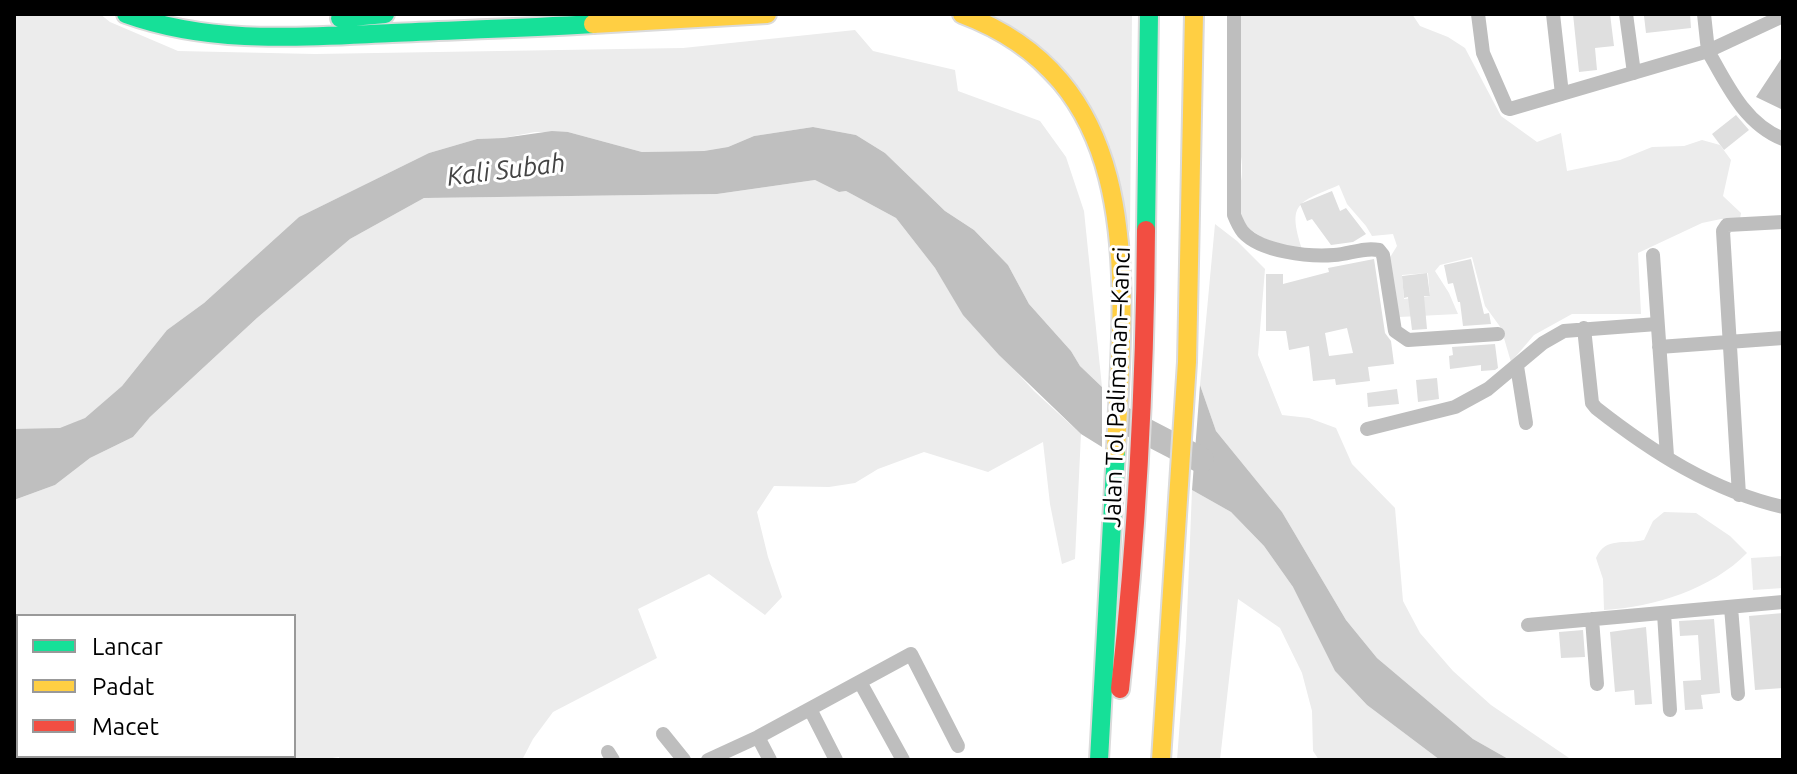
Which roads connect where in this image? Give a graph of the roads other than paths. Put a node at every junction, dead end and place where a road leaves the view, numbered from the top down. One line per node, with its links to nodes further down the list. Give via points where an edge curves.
1 (126, 14): 4 (highway, via 174,30 262,36)
2 (150, 14): 3 (highway, via 239,25)
3 (385, 14)
4 (767, 14)
5 (962, 14): 50 (highway, via 997,28 1038,56 1066,86 1097,138 1110,180 1120,355)
6 (1149, 14): 51 (highway, Jalan Tol Palimanan–Kanci, via 1145,356 1133,572)
7 (1194, 14): 52 (highway, via 1187,362)
8 (1234, 14): 22 (street, via 1234,215 1243,232 1286,253 1379,250 1395,331 1408,340)
9 (1478, 14): 16 (street, via 1483,53 1507,108)
10 (1553, 14): 16 (street)
11 (1626, 14): 15 (street)
12 (1704, 14): 14 (street)
13 (1783, 16): 14 (street)
14 (1708, 51): 15 (street); 17 (street, via 1754,120)
15 (1634, 73): 16 (street)
16 (1562, 94)
17 (1783, 139)
18 (1783, 222): 24 (street, via 1727,225 1723,231)
19 (1653, 255): 20 (street)
20 (1657, 324): 21 (street); 25 (street)
21 (1584, 328): 26 (street, via 1564,331); 29 (street, via 1592,403)
22 (1498, 334)
23 (1783, 338): 24 (street)
24 (1731, 342): 25 (street); 30 (street)
25 (1659, 347): 29 (street)
26 (1517, 366): 27 (street); 28 (street, via 1455,407)
27 (1526, 423)
28 (1367, 429)
29 (1667, 456): 30 (street)
30 (1739, 495): 31 (street)
31 (1783, 507)
32 (1783, 602): 33 (street)
33 (1731, 607): 34 (street); 39 (street)
34 (1664, 613): 35 (street); 41 (street)
35 (1592, 619): 36 (street); 38 (street)
36 (1528, 625)
37 (860, 682): 40 (street); 44 (street, via 911,654); 49 (street)
38 (1597, 684)
39 (1738, 694)
40 (810, 709): 43 (street); 48 (street)
41 (1670, 710)
42 (663, 734): 45 (street)
43 (758, 737): 46 (street); 47 (street)
44 (958, 746)
45 (684, 760)
46 (708, 760)
47 (770, 760)
48 (836, 760)
49 (903, 760)
50 (1099, 760)
51 (1112, 760)
52 (1161, 760)

